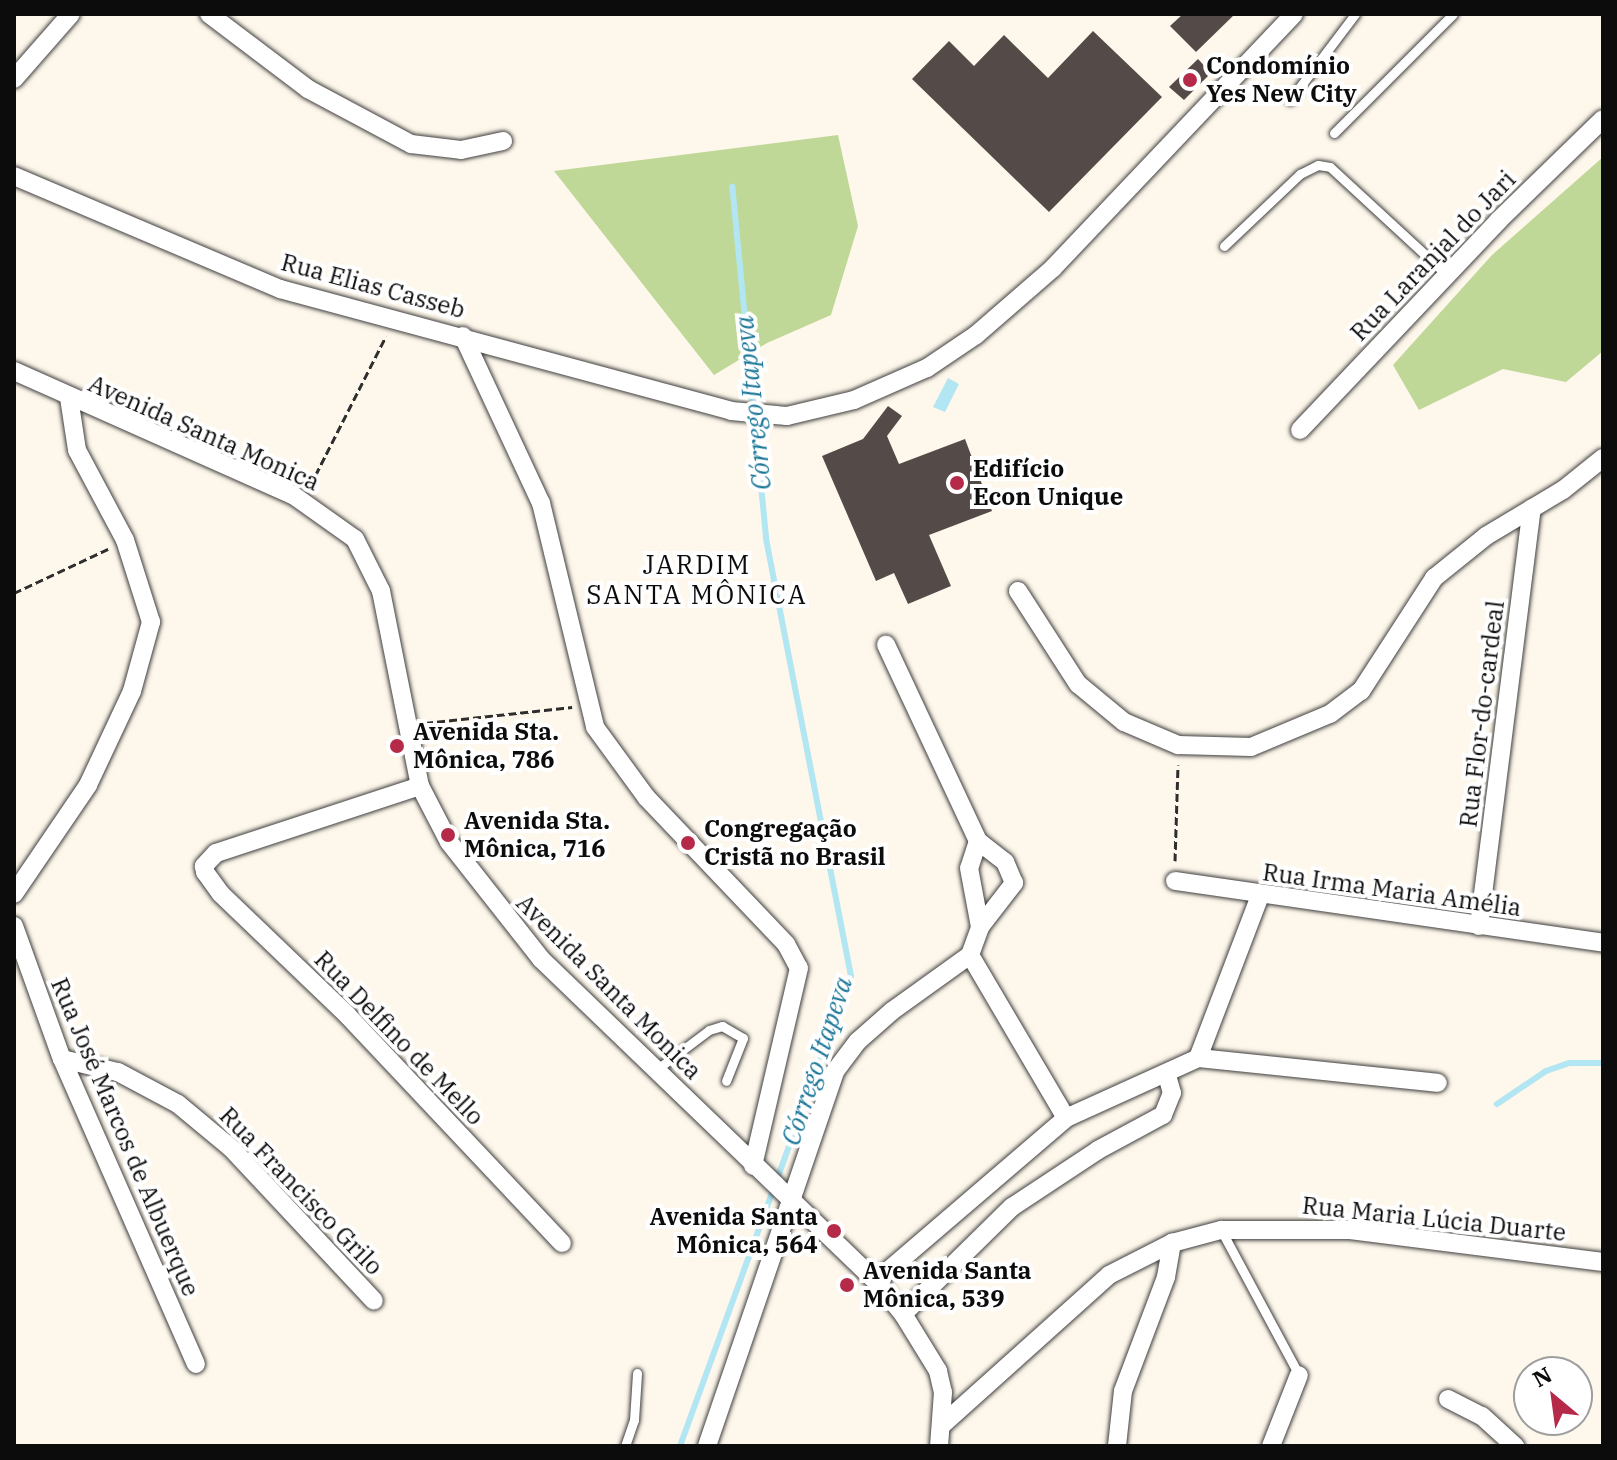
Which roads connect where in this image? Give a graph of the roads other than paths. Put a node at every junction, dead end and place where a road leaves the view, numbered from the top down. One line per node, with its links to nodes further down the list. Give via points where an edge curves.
1 (71, 14): 6 (street)
2 (209, 14): 10 (street, via 308,89 411,144 461,150)
3 (1294, 14): 14 (street, Rua Elias Casseb, via 1053,268 976,335 927,368 854,400 787,416 736,412)
4 (1355, 14): 7 (lane)
5 (1453, 14): 9 (lane)
6 (14, 79)
7 (1290, 100)
8 (1603, 119): 13 (street, Rua Laranjal do Jari)
9 (1334, 133)
10 (503, 141)
11 (14, 176): 14 (street, Rua Elias Casseb, via 280,289)
12 (1224, 246): 13 (lane, via 1300,174 1318,165 1330,167)
13 (1446, 274): 17 (street, Rua Laranjal do Jari)
14 (463, 336): 39 (street, via 541,503 588,705 606,747 786,944 799,968)
15 (14, 371): 16 (street, Avenida Santa Monica)
16 (69, 398): 22 (street, Avenida Santa Monica, via 302,501 344,529 369,561 381,591); 25 (street, via 77,450 125,540 146,595 149,646 88,785)
17 (1300, 430)
18 (1603, 458): 19 (street)
19 (1532, 508): 20 (street, via 1434,578 1361,691 1330,714 1251,747 1178,745 1124,722 1078,684); 28 (street, Rua Flor-do-cardeal)
20 (1018, 591)
21 (886, 645): 23 (street)
22 (420, 786): 34 (street, Avenida Santa Monica, via 483,891 541,959); 42 (street, Rua Delfino de Mello, via 231,848 204,866 221,894 348,1016)
23 (978, 841): 29 (street, via 969,868); 29 (street, via 1011,871 1014,883)
24 (1175, 881): 26 (street, Rua Irma Maria Amélia)
25 (14, 894)
26 (1260, 896): 28 (street, Rua Irma Maria Amélia); 32 (street)
27 (14, 926): 33 (street, Rua José Marcos de Albuerque)
28 (1479, 926): 30 (street, Rua Irma Maria Amélia)
29 (980, 927): 31 (street)
30 (1603, 943)
31 (970, 955): 38 (street); 40 (street, via 892,1011 858,1041 836,1070)
32 (1198, 1058): 35 (street); 37 (street)
33 (62, 1059): 46 (street, Rua Francisco Grilo, via 118,1072 178,1104 231,1148); 48 (street, Rua José Marcos de Albuerque)
34 (656, 1070): 36 (lane, via 722,1026 743,1038); 39 (street, Avenida Santa Monica)
35 (1167, 1076): 38 (street); 47 (street, via 1172,1093 1163,1115 1012,1207)
36 (726, 1081)
37 (1438, 1083)
38 (1066, 1118): 45 (street)
39 (759, 1171): 40 (street, Avenida Santa Monica)
40 (788, 1199): 45 (street, Avenida Santa Monica); 54 (street)
41 (1221, 1230): 43 (street, Rua Maria Lúcia Duarte); 44 (street, Rua Maria Lúcia Duarte, via 1350,1230); 50 (lane)
42 (562, 1243)
43 (1172, 1243): 52 (street, Rua Maria Lúcia Duarte, via 1078,1298); 56 (street, via 1166,1277 1123,1391)
44 (1603, 1262)
45 (876, 1281): 47 (street, Avenida Santa Monica)
46 (374, 1301)
47 (903, 1314): 52 (street, Avenida Santa Monica, via 938,1371)
48 (196, 1364)
49 (637, 1373): 53 (lane, via 634,1420)
50 (1299, 1375): 57 (street)
51 (1448, 1399): 58 (street, via 1482,1416)
52 (942, 1425): 55 (street, Avenida Santa Monica)
53 (625, 1446)
54 (707, 1446)
55 (939, 1446)
56 (1117, 1446)
57 (1271, 1446)
58 (1515, 1446)

